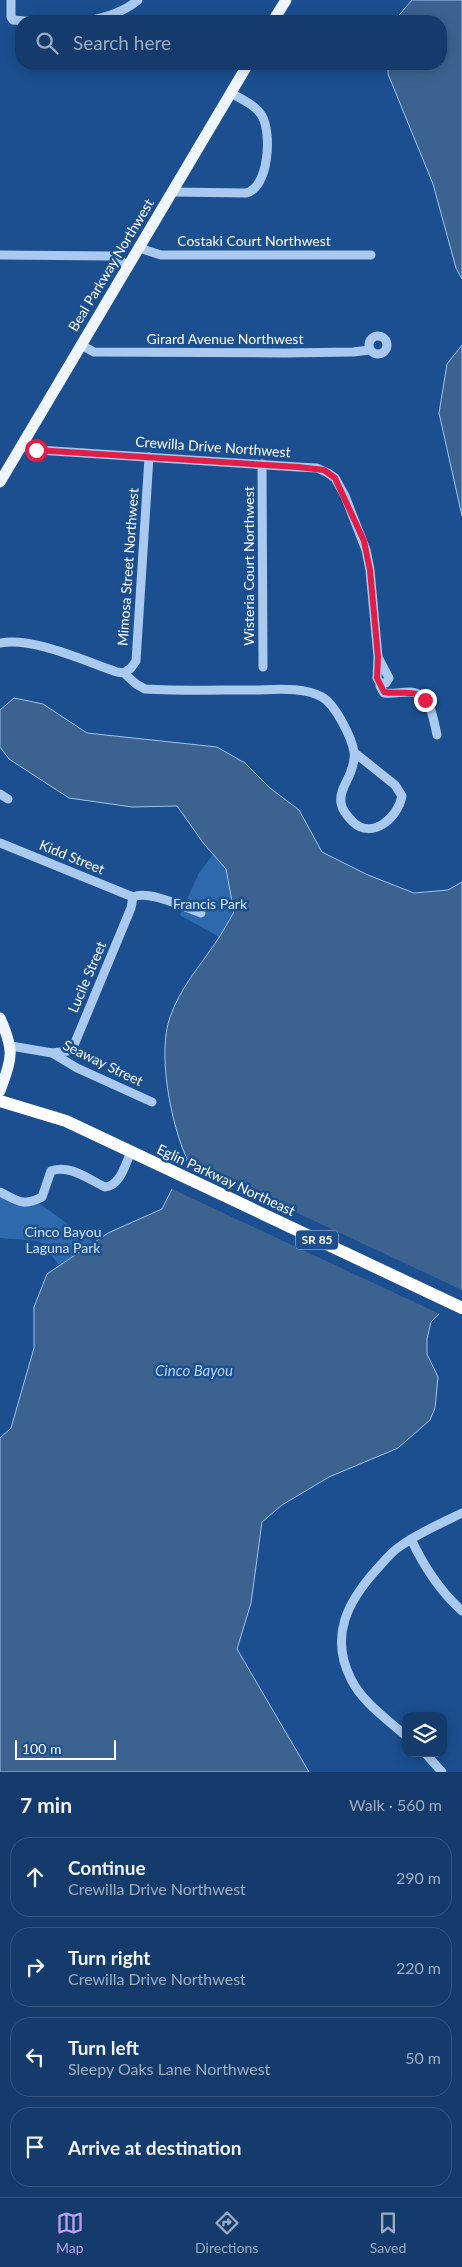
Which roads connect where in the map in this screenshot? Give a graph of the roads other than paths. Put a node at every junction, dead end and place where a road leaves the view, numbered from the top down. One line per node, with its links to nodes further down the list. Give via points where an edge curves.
1 (11, 0): 6 (street, via 11,17)
2 (138, 0): 4 (street)
3 (286, 0): 5 (main road)
4 (112, 15)
5 (277, 15)
6 (15, 19)
7 (244, 70): 8 (main road, Beal Parkway Northwest)
8 (231, 93): 9 (main road, Beal Parkway Northwest); 9 (street, via 256,108 264,118 266,162 258,186 246,193)
9 (172, 192): 10 (main road, Beal Parkway Northwest)
10 (139, 248): 12 (street, Costaki Court Northwest, via 161,255); 13 (main road, Beal Parkway Northwest)
11 (0, 255): 13 (street, via 114,256)
12 (371, 255)
13 (128, 266): 14 (main road, Beal Parkway Northwest)
14 (81, 345): 15 (street, Girard Avenue Northwest, via 94,352); 16 (main road, Beal Parkway Northwest)
15 (370, 350)
16 (22, 446): 17 (street, Crewilla Drive Northwest, via 38,450); 19 (main road, Beal Parkway Northwest)
17 (149, 457): 18 (street, Crewilla Drive Northwest); 22 (street, Mimosa Street Northwest, via 136,661)
18 (262, 464): 21 (street, Wisteria Court Northwest); 23 (street, Crewilla Drive Northwest, via 317,468 339,483 366,550 380,686 384,692 421,695 429,705)
19 (0, 482)
20 (0, 643): 22 (street, via 28,642)
21 (263, 667)
22 (124, 673): 24 (street, via 145,689 291,690 321,696 342,722)
23 (437, 735)
24 (355, 753): 24 (street, via 351,772 342,790 341,803 356,824 372,830 389,819 402,796 395,785)
25 (0, 843): 26 (street, Kidd Street)
26 (133, 896): 27 (street, Kidd Street, via 151,895); 30 (street, Lucile Street, via 131,908 74,1045 68,1051)
27 (201, 913)
28 (0, 1018): 29 (main road)
29 (11, 1046): 30 (street, Seaway Street); 31 (main road, via 12,1055)
30 (52, 1053): 33 (street, Seaway Street)
31 (0, 1092)
32 (0, 1101): 34 (highway, Eglin Parkway Northeast / SR 85, via 66,1121)
33 (152, 1102)
34 (131, 1152): 35 (street, via 111,1187 60,1168 51,1171 42,1197 31,1203 22,1203); 36 (highway, Eglin Parkway Northeast / SR 85)
35 (0, 1192)
36 (462, 1308)
37 (462, 1512): 38 (street)
38 (411, 1539): 39 (street, via 436,1583); 40 (street, via 392,1552 357,1593 346,1616 342,1640 346,1667 358,1690)
39 (462, 1610)
40 (402, 1732)
41 (429, 1757): 42 (street)
42 (442, 1772)

